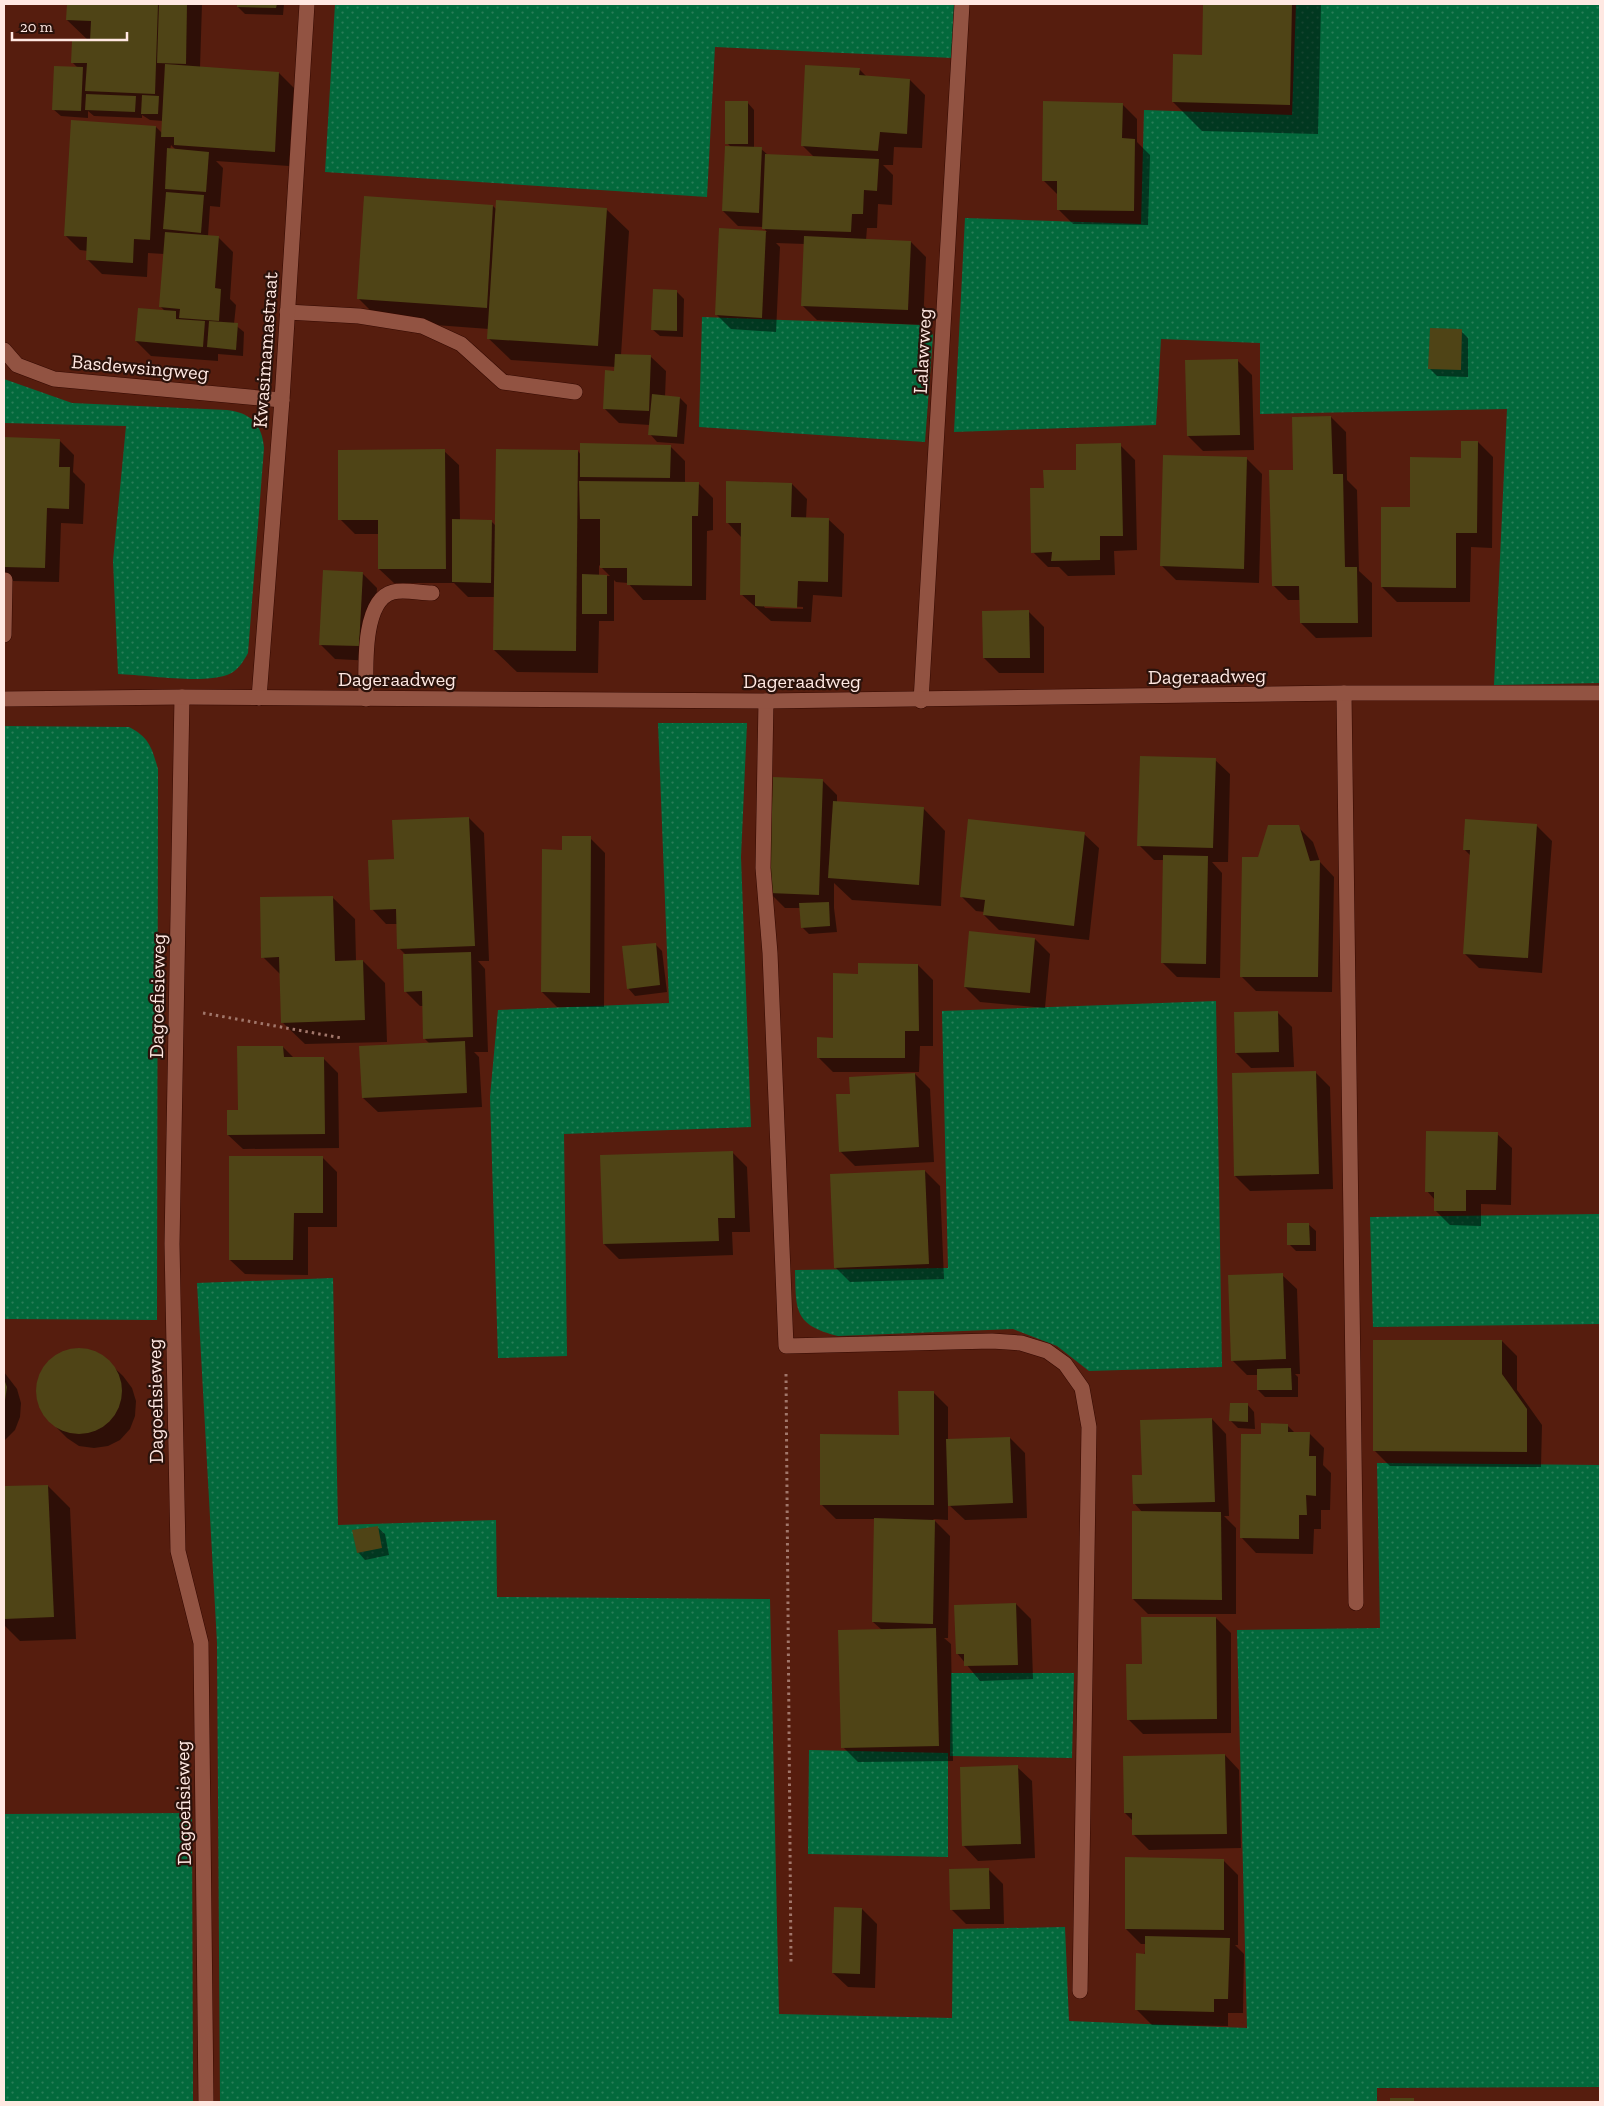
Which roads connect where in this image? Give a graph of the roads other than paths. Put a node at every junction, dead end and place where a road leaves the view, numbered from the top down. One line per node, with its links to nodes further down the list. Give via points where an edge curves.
1 (307, 4): 3 (street, Kwasimamastraat)
2 (962, 4): 16 (street, Lalawweg)
3 (287, 312): 5 (street, via 359,316 422,326 461,344 503,382); 6 (street, Kwasimamastraat)
4 (4, 350): 6 (street, Basdewsingweg, via 17,365 54,379)
5 (575, 392)
6 (282, 400): 13 (street, Kwasimamastraat)
7 (5, 580): 9 (street)
8 (432, 593): 14 (street, via 394,592 378,602 370,626)
9 (4, 635)
10 (1344, 693): 11 (street, Dageraadweg); 16 (street, Dageraadweg); 18 (street)
11 (1600, 694)
12 (182, 697): 13 (street, Dageraadweg); 15 (street, Dageraadweg); 20 (street, Dagoefisieweg, via 172,1244 178,1550 201,1643)
13 (259, 698): 14 (street, Dageraadweg)
14 (366, 698): 17 (street, Dageraadweg)
15 (4, 699)
16 (921, 700): 17 (street, Dageraadweg)
17 (766, 702): 19 (street, via 763,868 770,953 786,1346 1021,1343 1047,1351 1065,1364 1082,1388 1088,1427)
18 (1356, 1603)
19 (1080, 1992)
20 (206, 2102)

